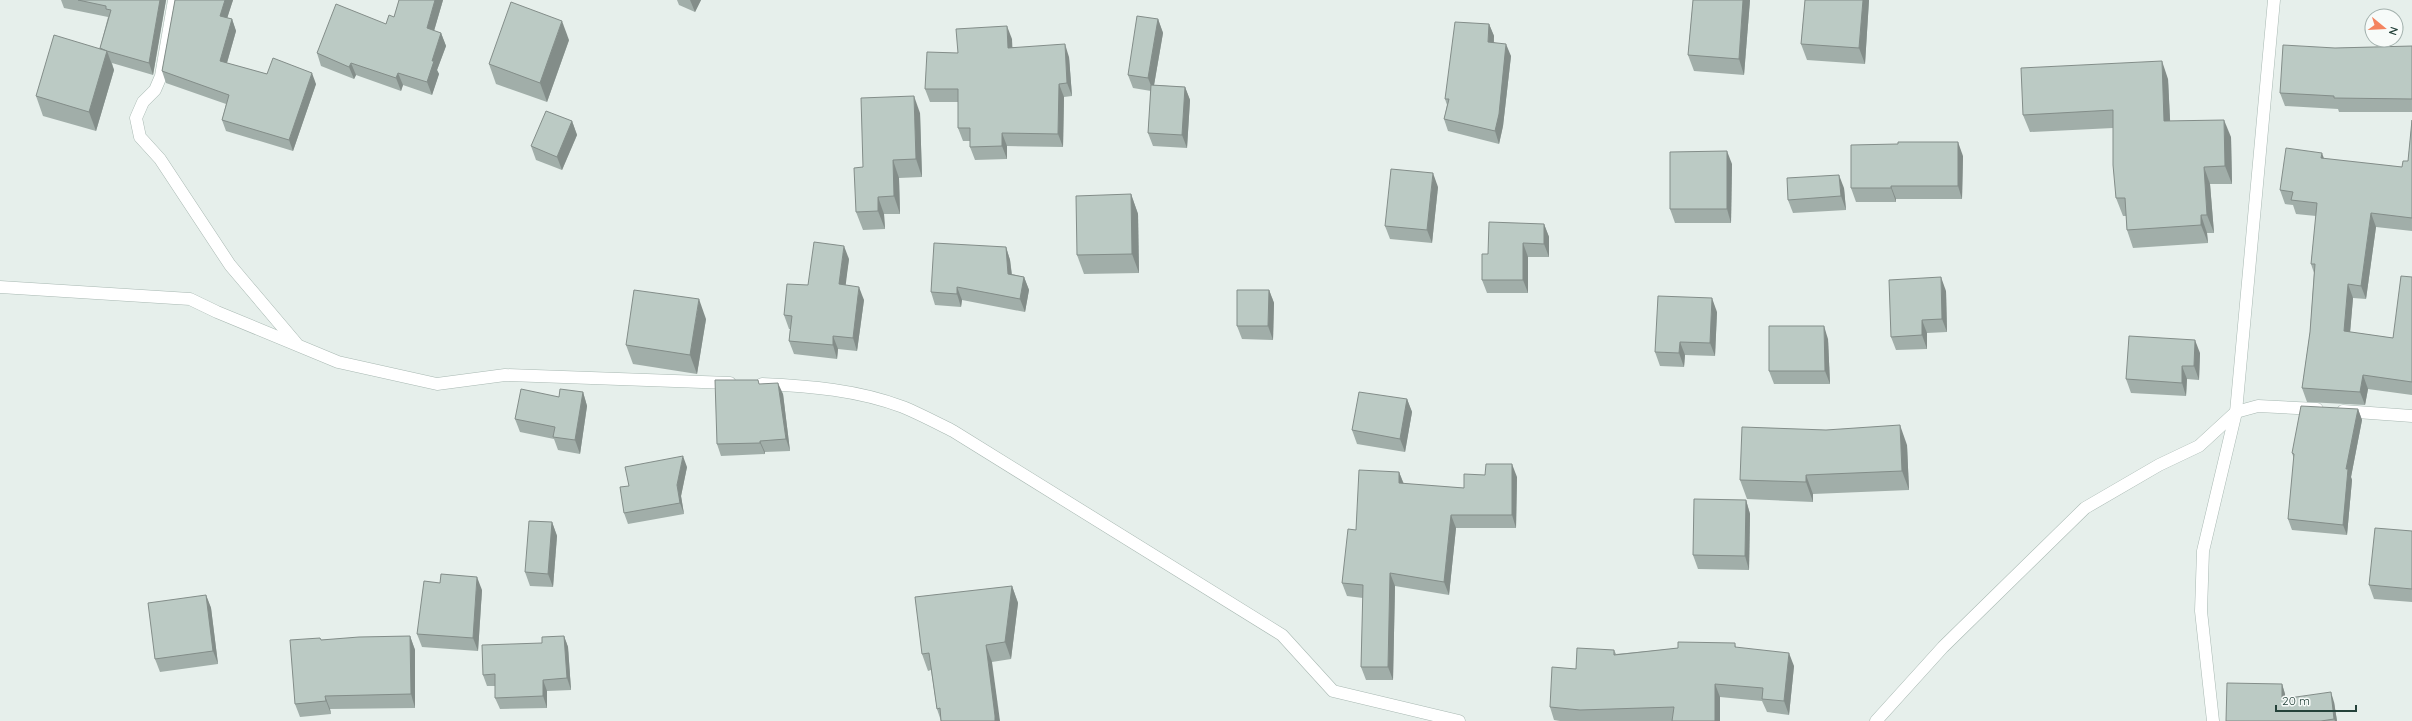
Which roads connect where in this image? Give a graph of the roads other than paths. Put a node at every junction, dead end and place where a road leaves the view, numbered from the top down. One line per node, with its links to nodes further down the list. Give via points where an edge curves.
1 (174, 0): 4 (street, via 161,76 155,90 143,102 136,118 140,137 160,159 230,265)
2 (2274, 0): 5 (street)
3 (0, 287): 4 (street, via 190,299)
4 (298, 345): 7 (street, via 338,362 437,384 505,375 817,386 876,398 953,431 1282,635 1333,691)
5 (2236, 412): 6 (street, via 2258,406); 8 (street, via 2199,446 2159,465 2085,508 1943,647); 9 (street, via 2203,551 2201,611)
6 (2412, 416)
7 (1459, 721)
8 (1876, 721)
9 (2213, 721)

